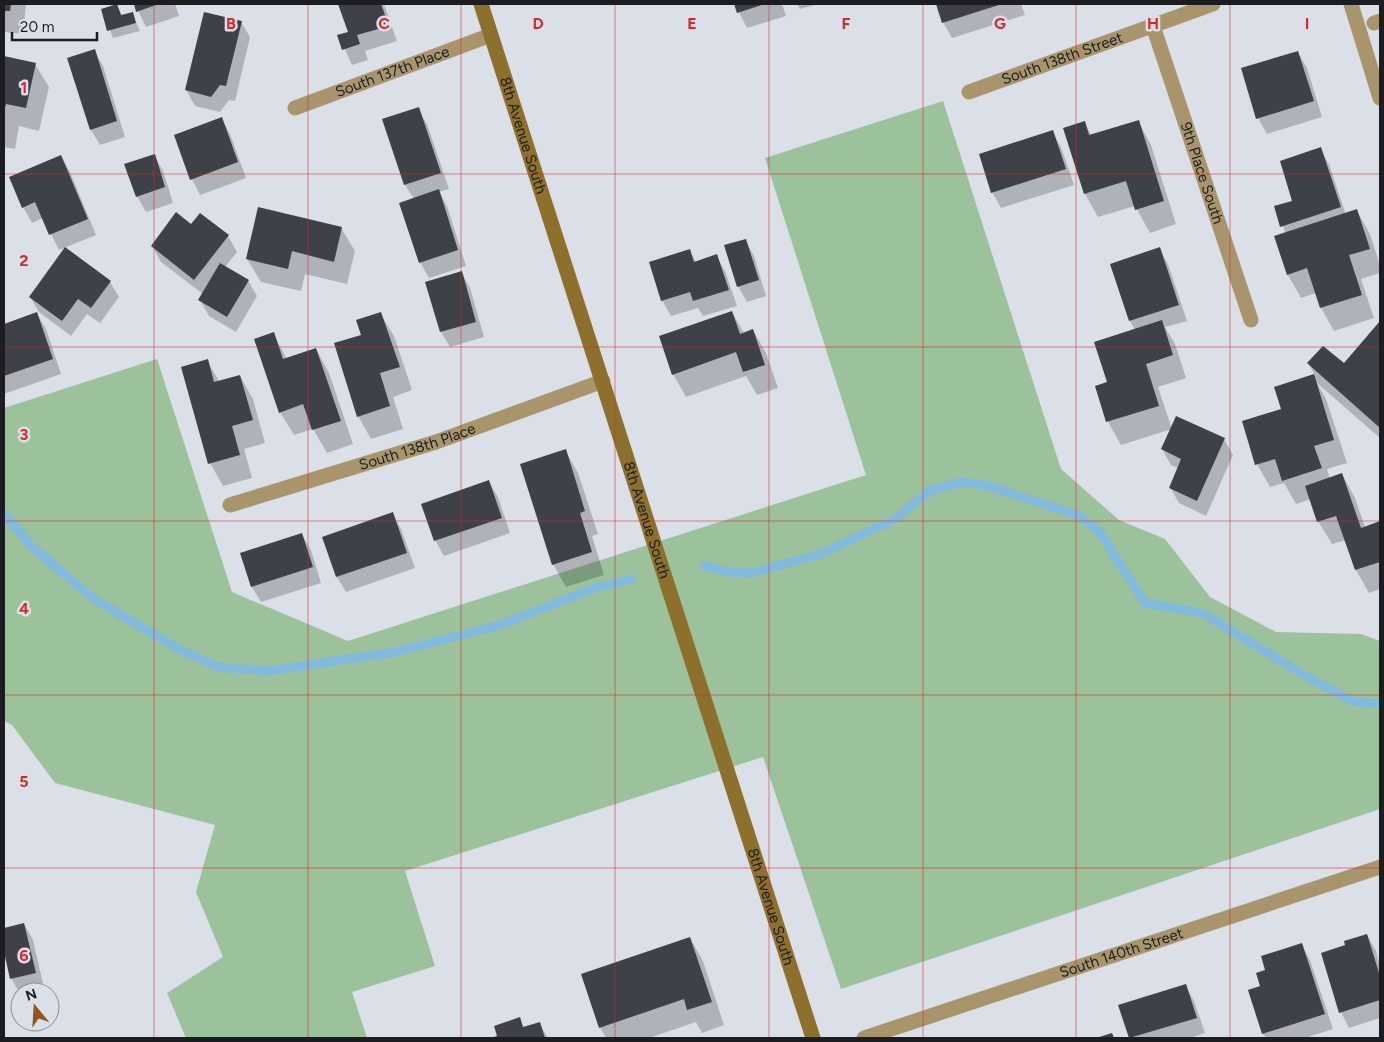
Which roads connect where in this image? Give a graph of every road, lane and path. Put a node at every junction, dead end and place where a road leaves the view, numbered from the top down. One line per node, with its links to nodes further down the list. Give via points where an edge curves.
1 (481, 4): 5 (street, 8th Avenue South)
2 (1212, 4): 4 (street, South 138th Street)
3 (1351, 4): 7 (street)
4 (1153, 26): 6 (street, South 138th Street); 9 (street, 9th Place South)
5 (491, 36): 8 (street, South 137th Place); 10 (street, 8th Avenue South)
6 (969, 92)
7 (1380, 98)
8 (294, 108)
9 (1251, 320)
10 (603, 381): 11 (street, South 138th Place, via 436,442); 13 (street, 8th Avenue South)
11 (230, 505)
12 (1380, 867): 14 (street, South 140th Street)
13 (813, 1038)
14 (864, 1038)

